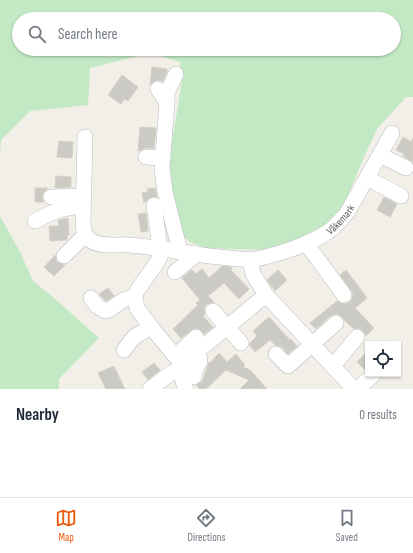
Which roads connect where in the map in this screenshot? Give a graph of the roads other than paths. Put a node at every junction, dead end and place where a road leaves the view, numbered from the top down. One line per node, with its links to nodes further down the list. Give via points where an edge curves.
1 (176, 74): 3 (street, via 167,93)
2 (158, 89): 3 (street)
3 (166, 106): 8 (street, via 159,128)
4 (392, 133): 6 (street, Våkemark)
5 (85, 137): 13 (street)
6 (380, 155): 9 (street); 10 (street, Våkemark)
7 (146, 157): 8 (street)
8 (163, 158): 19 (street, via 165,192)
9 (406, 168)
10 (367, 178): 11 (street); 17 (street, Våkemark, via 347,213 338,223 328,232)
11 (401, 196)
12 (51, 197): 13 (street)
13 (83, 201): 15 (street, via 53,211); 16 (street)
14 (154, 205): 18 (street)
15 (35, 221)
16 (85, 236): 18 (street, Våkemark, via 98,244); 21 (street)
17 (306, 243): 22 (street, Våkemark, via 265,258); 25 (street)
18 (162, 249): 19 (street, Våkemark); 26 (street, via 158,261)
19 (180, 251): 20 (street, Våkemark)
20 (197, 254): 22 (street, Våkemark); 23 (street)
21 (64, 256)
22 (250, 260): 24 (street, via 253,285)
23 (175, 272)
24 (266, 295): 31 (street); 35 (street)
25 (344, 295)
26 (136, 296): 27 (street, via 104,311); 30 (street, via 137,308)
27 (90, 298)
28 (213, 311): 31 (street)
29 (336, 323): 35 (street)
30 (151, 327): 36 (street, via 134,337); 39 (street)
31 (228, 327): 34 (street); 37 (street)
32 (196, 336): 39 (street)
33 (357, 337): 40 (street)
34 (241, 343)
35 (312, 344): 38 (street, via 288,366); 40 (street)
36 (124, 350)
37 (196, 352): 39 (street); 42 (street, via 201,362)
38 (276, 354)
39 (179, 363): 42 (street, via 182,382); 43 (street, via 171,373)
40 (333, 366): 44 (street)
41 (371, 377): 45 (street)
42 (190, 383)
43 (150, 389)
44 (354, 389)
45 (358, 389)

